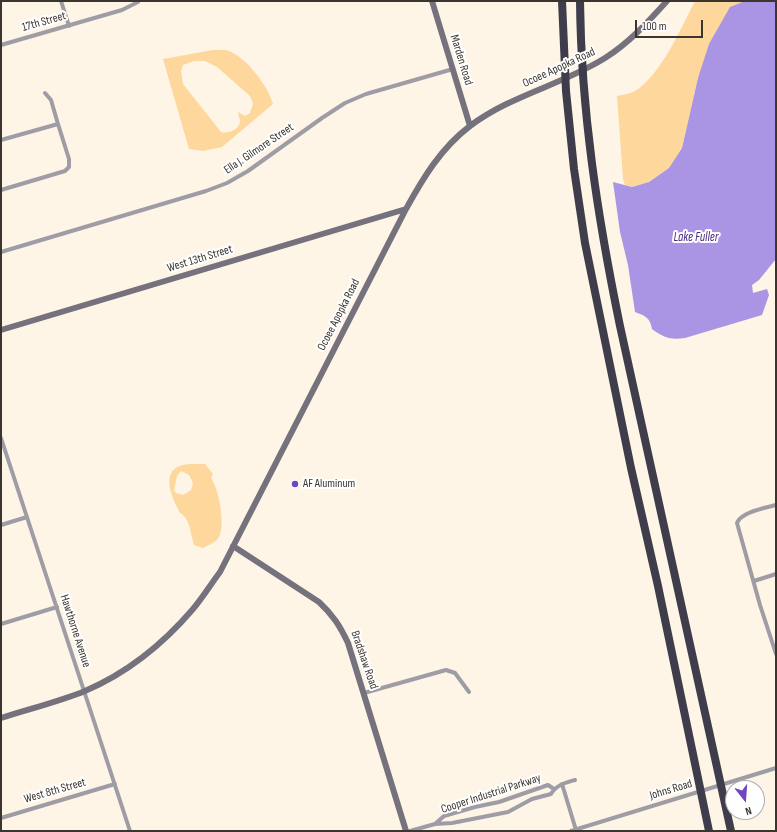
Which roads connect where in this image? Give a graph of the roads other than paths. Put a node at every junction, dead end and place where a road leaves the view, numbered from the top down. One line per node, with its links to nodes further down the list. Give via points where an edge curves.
1 (62, 1): 7 (street)
2 (432, 1): 9 (main road, Marden Road)
3 (562, 1): 44 (highway, via 566,91 579,205 594,293)
4 (580, 1): 45 (highway, via 592,168 612,284)
5 (667, 1): 12 (main road, Ocoee Apopka Road, via 633,36 605,58 500,107)
6 (138, 2): 7 (street, 17th Street, via 122,10)
7 (69, 26): 8 (street, 17th Street)
8 (1, 43)
9 (453, 69): 12 (main road, Marden Road); 16 (street, Ella J. Gilmore Street, via 366,94 345,103 227,183)
10 (45, 93): 11 (street, via 51,100)
11 (58, 124): 13 (street); 14 (street, via 69,167 65,171)
12 (470, 126): 15 (main road, Ocoee Apopka Road, via 430,168)
13 (1, 140)
14 (1, 190)
15 (406, 209): 17 (main road, West 13th Street); 22 (main road, Ocoee Apopka Road)
16 (1, 252)
17 (1, 330)
18 (1, 438): 20 (street, Hawthorne Avenue)
19 (776, 505): 24 (street, via 747,514 737,523)
20 (27, 517): 21 (street); 25 (street, Hawthorne Avenue)
21 (1, 525)
22 (233, 546): 29 (main road, Ocoee Apopka Road, via 220,572 194,608 167,636 131,666); 31 (main road, Bradshaw Road, via 319,602 331,613 348,643)
23 (776, 574): 24 (street)
24 (754, 581): 27 (street)
25 (57, 607): 26 (street); 29 (street, Hawthorne Avenue)
26 (1, 624)
27 (774, 644): 28 (street)
28 (776, 654)
29 (84, 691): 32 (main road, Ocoee Apopka Road); 35 (street, Hawthorne Avenue)
30 (469, 692): 31 (street, via 455,673 446,670)
31 (364, 693): 42 (main road, Bradshaw Road)
32 (1, 718)
33 (776, 768): 40 (street, Johns Road)
34 (575, 780): 36 (street, Cooper Industrial Parkway)
35 (115, 784): 38 (street, West 8th Street); 41 (street, Hawthorne Avenue)
36 (562, 784): 37 (street, Cooper Industrial Parkway); 40 (street)
37 (554, 789): 39 (street, Cooper Industrial Parkway, via 551,794 508,812 452,824); 39 (street, Cooper Industrial Parkway, via 548,785 499,802 475,806 444,816)
38 (1, 818)
39 (435, 824): 43 (street, Cooper Industrial Parkway)
40 (573, 830)
41 (130, 831)
42 (406, 831)
43 (410, 831)
44 (709, 831)
45 (730, 831)

